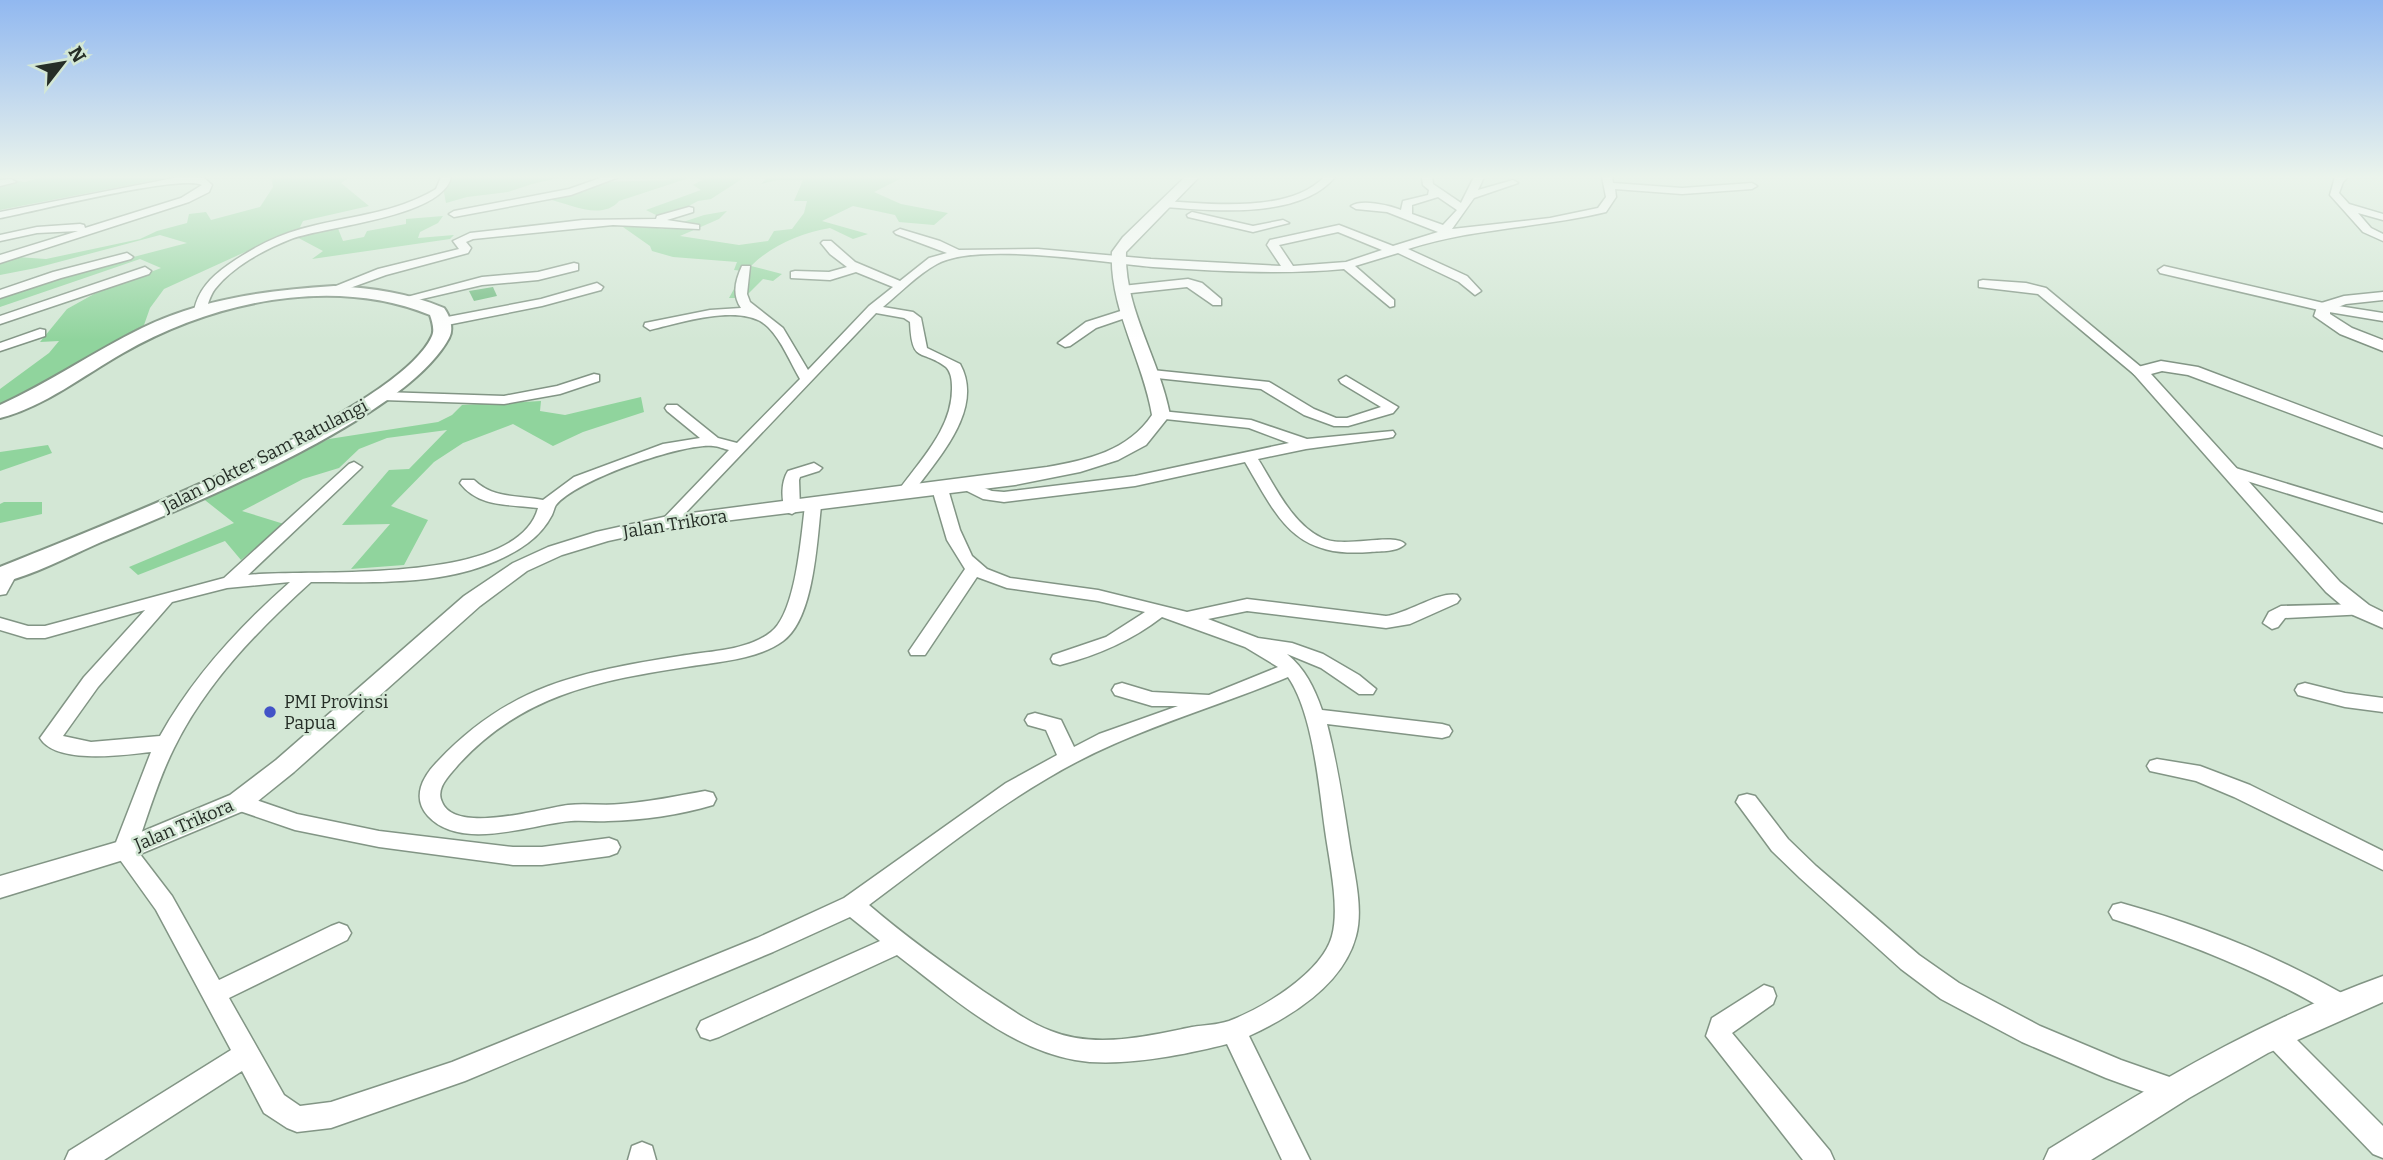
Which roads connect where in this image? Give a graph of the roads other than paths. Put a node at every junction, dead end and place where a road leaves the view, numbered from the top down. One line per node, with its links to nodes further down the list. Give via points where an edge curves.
1 (44, 231): 12 (street)
2 (86, 231): 13 (street)
3 (96, 231): 13 (street)
4 (303, 231): 41 (street, via 261,249 213,284)
5 (514, 231): 31 (street, via 470,236 459,241 464,251)
6 (1137, 231): 19 (street)
7 (1316, 231): 24 (street, via 1273,242)
8 (1351, 231): 15 (street)
9 (1452, 231): 11 (street)
10 (900, 232): 16 (street)
11 (1444, 232): 15 (street)
12 (0, 238)
13 (62, 239): 18 (street)
14 (827, 243): 22 (street)
15 (1396, 250): 20 (street); 33 (street, via 1463,279)
16 (958, 254): 19 (street, via 1038,252); 29 (street, via 933,261)
17 (127, 257): 34 (street)
18 (0, 259)
19 (1117, 259): 24 (street); 32 (street)
20 (1346, 265): 24 (street); 38 (street)
21 (574, 267): 36 (street)
22 (857, 268): 27 (street, via 830,275); 29 (street)
23 (746, 269): 43 (street, via 740,297)
24 (1290, 270)
25 (2164, 270): 39 (street)
26 (145, 271): 45 (street)
27 (795, 275)
28 (1983, 284): 52 (street, via 2042,291)
29 (901, 286): 40 (street)
30 (597, 287): 46 (street)
31 (332, 290): 36 (main road); 41 (main road)
32 (1122, 290): 37 (street, via 1188,283); 42 (street)
33 (1475, 291)
34 (0, 293)
35 (2383, 296): 39 (street)
36 (410, 298): 46 (main road, via 438,312)
37 (1217, 302)
38 (1390, 303)
39 (2325, 307): 44 (street); 50 (street, via 2322,316)
40 (873, 309): 55 (street); 73 (street, via 908,315 916,321 920,350 956,367 961,381 952,426)
41 (200, 311): 59 (main road, via 152,330)
42 (1130, 312): 49 (street, via 1091,325); 53 (street)
43 (755, 313): 47 (street, via 700,315); 55 (street, via 776,329)
44 (2383, 317)
45 (0, 320)
46 (442, 322): 57 (main road, Jalan Dokter Sam Ratulangi, via 442,336 426,359)
47 (650, 326)
48 (40, 333): 51 (street)
49 (1065, 343)
50 (2383, 346)
51 (0, 347)
52 (2140, 372): 63 (street, via 2161,366 2192,371); 69 (street)
53 (1152, 374): 56 (street, via 1264,385 1334,422 1348,422 1391,407); 60 (street)
54 (594, 378): 57 (street, via 560,390 504,400)
55 (807, 379): 65 (street)
56 (1346, 380)
57 (383, 396): 82 (main road, Jalan Dokter Sam Ratulangi, via 237,472)
58 (672, 408): 62 (street)
59 (0, 412)
60 (1161, 415): 64 (street, via 1251,424); 71 (street, Jalan Trikora, via 1140,441 1102,458)
61 (1388, 434): 64 (street)
62 (713, 441): 65 (street); 74 (street, via 668,447 621,464 580,480)
63 (2383, 443)
64 (1306, 444): 66 (street)
65 (739, 448): 78 (street)
66 (1250, 458): 71 (street, via 1135,481 1003,496 989,496); 79 (street, via 1294,524 1317,543)
67 (354, 467): 83 (street)
68 (814, 468): 76 (street, via 794,474)
69 (2229, 471): 77 (street); 86 (street, via 2333,587)
70 (468, 483): 74 (street, via 488,499)
71 (965, 486): 72 (street, Jalan Trikora)
72 (940, 489): 73 (street, Jalan Trikora); 80 (street, via 957,541)
73 (904, 494): 75 (street, Jalan Trikora)
74 (546, 505): 81 (street, via 546,512 520,542 495,556 433,571)
75 (813, 506): 76 (street, Jalan Trikora); 107 (street, via 791,621 778,636 744,649 597,675 534,695 505,711 474,737 439,774 429,800 435,812 447,819 489,827)
76 (792, 509): 78 (street, Jalan Trikora)
77 (2383, 518)
78 (668, 522): 108 (street, Jalan Trikora, via 603,536 520,567 472,601)
79 (1397, 544)
80 (974, 569): 87 (street, via 998,579 1108,597); 93 (street)
81 (306, 577): 83 (street); 104 (street, via 241,638)
82 (3, 579)
83 (229, 583): 84 (street)
84 (164, 599): 91 (street, via 45,632); 104 (street, via 91,682 50,738 69,747)
85 (1451, 599): 88 (street, via 1404,620 1386,622 1247,605)
86 (2361, 610): 89 (street); 90 (street, via 2281,612)
87 (1159, 611): 88 (street); 94 (street, via 1128,635)
88 (1183, 618): 92 (street)
89 (2383, 621)
90 (2272, 623)
91 (0, 624)
92 (1256, 642): 95 (street); 96 (street, via 1318,656)
93 (918, 651)
94 (1060, 659)
95 (1293, 668): 99 (street); 101 (street)
96 (1366, 689)
97 (1122, 690): 99 (street, via 1166,700)
98 (2305, 690): 100 (street)
99 (1220, 698): 105 (street, via 1106,739)
100 (2383, 705)
101 (1314, 716): 103 (street); 123 (street, via 1330,786 1345,935 1328,967 1305,991)
102 (1035, 720): 105 (street, via 1054,725)
103 (1442, 731)
104 (166, 743): 111 (street)
105 (1069, 758): 114 (street, via 1014,788)
106 (2157, 766): 112 (street, via 2200,774 2242,791)
107 (705, 799)
108 (239, 802): 110 (street, via 295,822 379,839 513,856); 111 (street, Jalan Trikora)
109 (1747, 802): 126 (street, via 1808,872 1950,991 2031,1034)
110 (609, 847)
111 (124, 850): 113 (street, Jalan Trikora); 119 (street, via 164,903)
112 (2383, 861)
113 (0, 887)
114 (852, 905): 117 (street); 125 (street, via 456,1073 331,1115 297,1119 274,1104)
115 (2121, 912): 121 (street, via 2258,961)
116 (339, 933): 119 (street)
117 (898, 944): 122 (street); 123 (street, via 1014,1026 1056,1045 1118,1052)
118 (2383, 989): 121 (street)
119 (214, 994): 125 (street)
120 (1763, 996): 130 (street, via 1721,1026 1719,1036)
121 (2338, 1004): 124 (street)
122 (710, 1029)
123 (1234, 1031): 129 (street)
124 (2276, 1036): 126 (street); 127 (street)
125 (246, 1054): 128 (street)
126 (2172, 1090): 131 (street)
127 (2383, 1145)
128 (79, 1160)
129 (1296, 1160)
130 (1820, 1160)
131 (2061, 1160)

